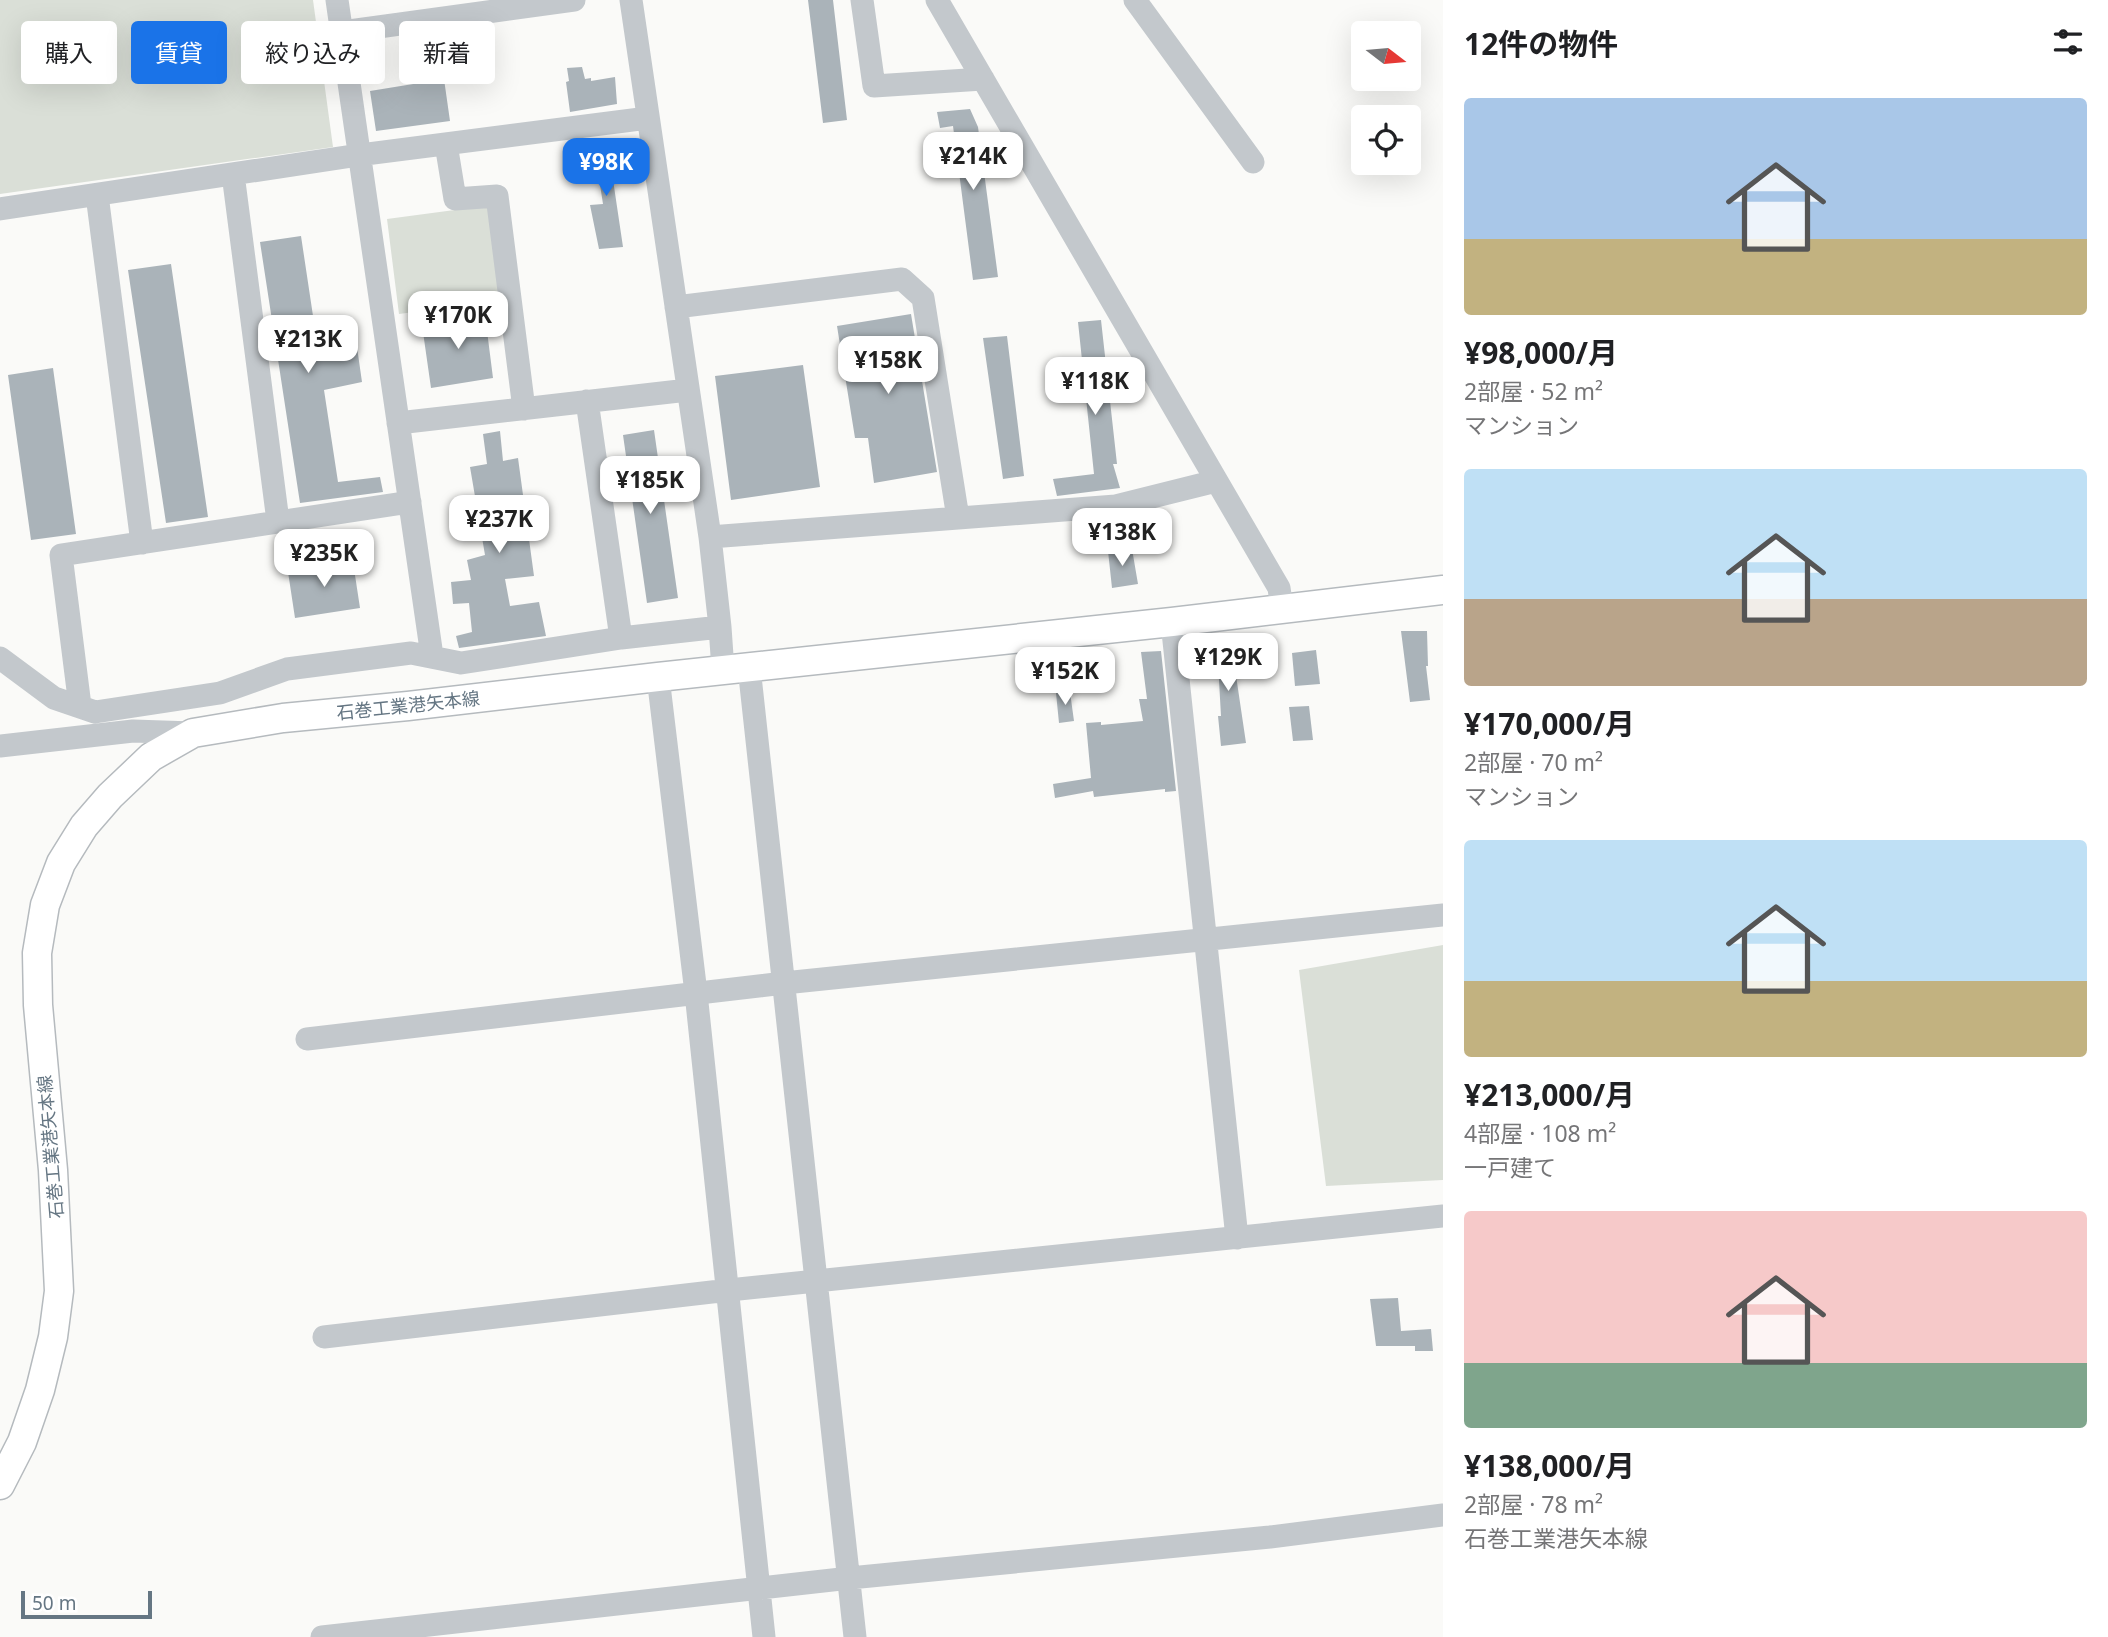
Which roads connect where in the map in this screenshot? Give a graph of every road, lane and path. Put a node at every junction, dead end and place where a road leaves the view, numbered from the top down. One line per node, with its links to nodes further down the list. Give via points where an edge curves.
1 (337, 0): 8 (street)
2 (574, 0): 7 (street)
3 (631, 0): 12 (street)
4 (862, 0): 10 (street, via 874,86)
5 (937, 0): 10 (street)
6 (1135, 0): 15 (street)
7 (452, 8): 9 (street)
8 (340, 21)
9 (385, 23)
10 (983, 79): 24 (street)
11 (349, 84): 14 (street)
12 (648, 118): 13 (street); 19 (street)
13 (446, 144): 14 (street); 22 (street, via 455,199 497,196)
14 (359, 155): 16 (street); 23 (street)
15 (1252, 162)
16 (233, 174): 17 (street); 27 (street)
17 (97, 195): 18 (street); 29 (street)
18 (0, 209)
19 (676, 307): 20 (street); 26 (street, via 902,279 923,298)
20 (688, 390): 21 (street); 28 (street)
21 (587, 401): 22 (street); 34 (street)
22 (524, 409): 23 (street)
23 (398, 423): 25 (street)
24 (1216, 481): 26 (street, via 1116,506); 31 (street, via 1279,588)
25 (410, 502): 27 (street); 35 (street)
26 (958, 518): 28 (street)
27 (278, 521): 29 (street)
28 (710, 537): 33 (street)
29 (142, 543): 39 (street, via 61,555)
30 (1443, 590): 31 (main road, 石巻工業港矢本線)
31 (1282, 609): 32 (main road, 石巻工業港矢本線)
32 (1172, 622): 37 (main road, 石巻工業港矢本線); 43 (street)
33 (720, 627): 34 (street); 37 (street)
34 (621, 638): 35 (street, via 461,663)
35 (432, 656): 39 (street, via 411,653 287,669 220,693 95,712)
36 (0, 658): 39 (street, via 54,698)
37 (736, 669): 38 (main road, 石巻工業港矢本線); 44 (street)
38 (658, 677): 40 (main road, 石巻工業港矢本線, via 283,718); 45 (street)
39 (80, 706)
40 (192, 733): 41 (street, via 133,731); 52 (main road, 石巻工業港矢本線, via 151,757 83,826 61,863 45,905 37,953 38,1005 59,1291 46,1371 22,1442)
41 (0, 746)
42 (1443, 915): 43 (street)
43 (1206, 941): 44 (street); 48 (street)
44 (784, 983): 45 (street); 49 (street)
45 (696, 993): 46 (street); 50 (street)
46 (307, 1039)
47 (1443, 1216): 48 (street)
48 (1237, 1238): 49 (street)
49 (816, 1281): 50 (street); 54 (street)
50 (729, 1290): 51 (street); 55 (street)
51 (324, 1337)
52 (0, 1485)
53 (1443, 1516): 54 (street)
54 (849, 1578): 55 (street); 58 (street)
55 (759, 1589): 56 (street); 57 (street)
56 (322, 1637)
57 (764, 1637)
58 (856, 1637)

